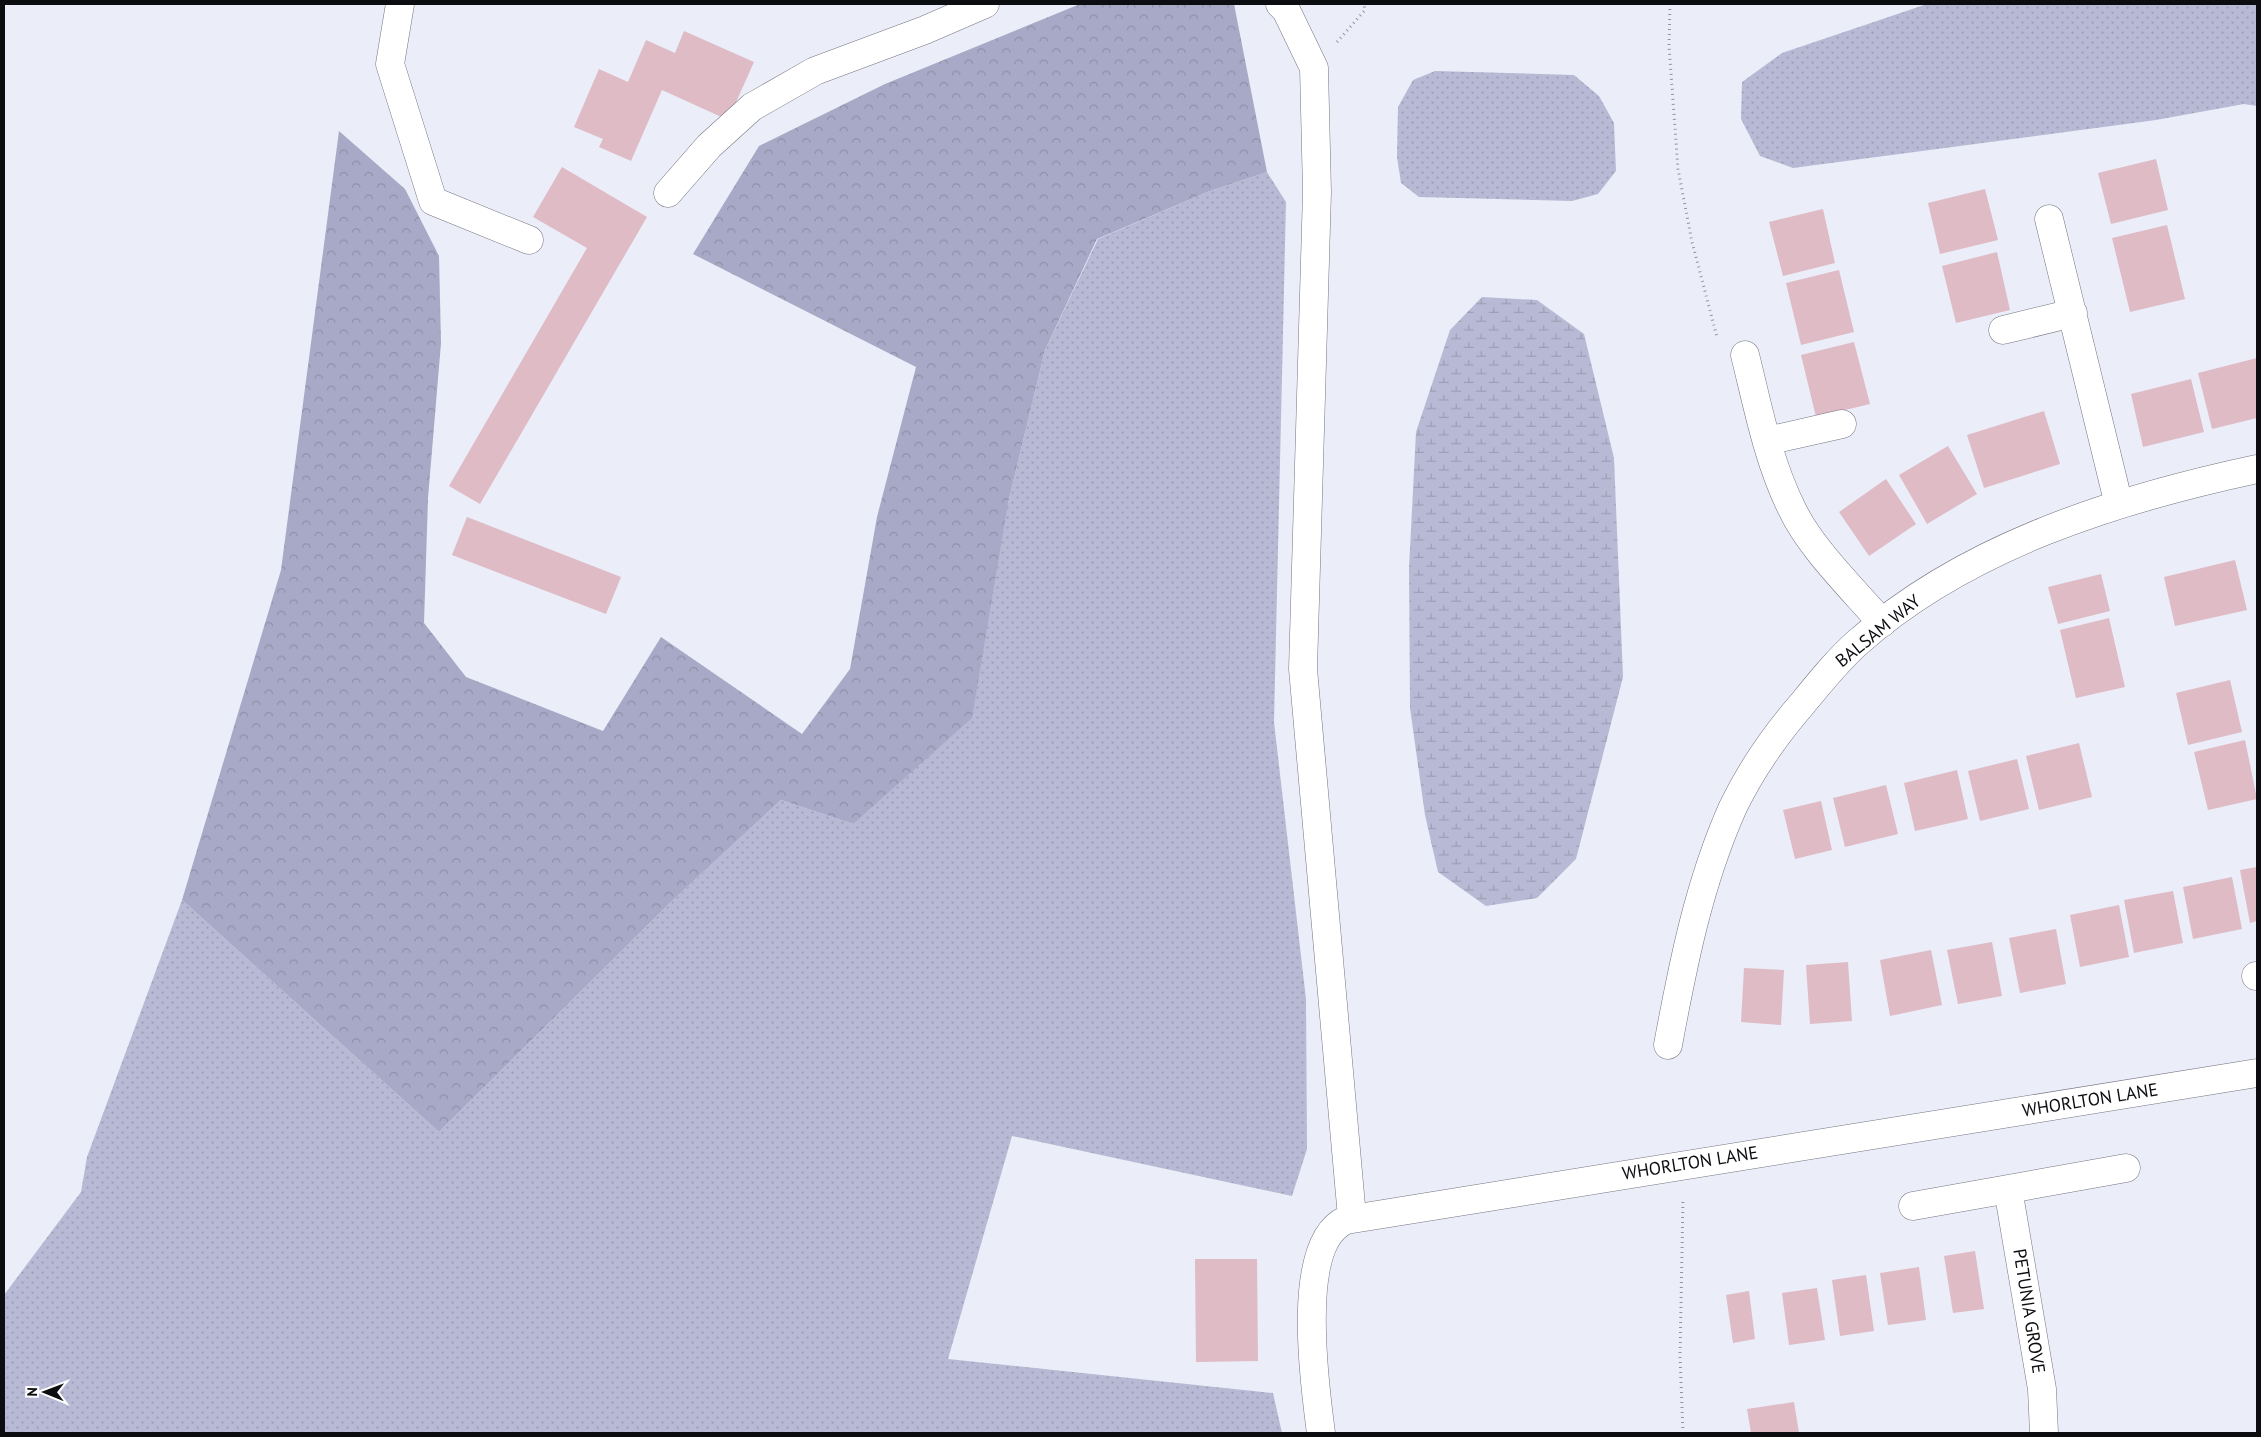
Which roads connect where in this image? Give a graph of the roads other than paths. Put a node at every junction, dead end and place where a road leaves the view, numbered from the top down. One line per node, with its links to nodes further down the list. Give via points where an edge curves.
1 (400, 4): 6 (street, via 390,64 433,201)
2 (985, 4): 4 (street, via 815,71 752,107 709,146)
3 (1280, 4): 20 (street, via 1314,68 1317,192 1303,669)
4 (668, 193)
5 (2049, 220): 7 (street)
6 (529, 240)
7 (2073, 313): 8 (street); 13 (street)
8 (2003, 330)
9 (1745, 355): 11 (street)
10 (1842, 424): 11 (street)
11 (1767, 442): 14 (street, via 1779,480 1808,537)
12 (2257, 469): 13 (street, BALSAM WAY)
13 (2119, 505): 14 (street, BALSAM WAY, via 2001,550 1962,570)
14 (1882, 623): 15 (street, BALSAM WAY, via 1826,675 1793,714 1764,753 1734,806 1712,858 1693,923)
15 (1668, 1045)
16 (2257, 1073): 20 (street, WHORLTON LANE)
17 (2126, 1168): 18 (street)
18 (2008, 1189): 19 (street); 22 (street, PETUNIA GROVE, via 2042,1389)
19 (1913, 1206)
20 (1352, 1217): 21 (street, WHORLTON LANE, via 1330,1230 1317,1264 1312,1324)
21 (1321, 1433)
22 (2044, 1433)

